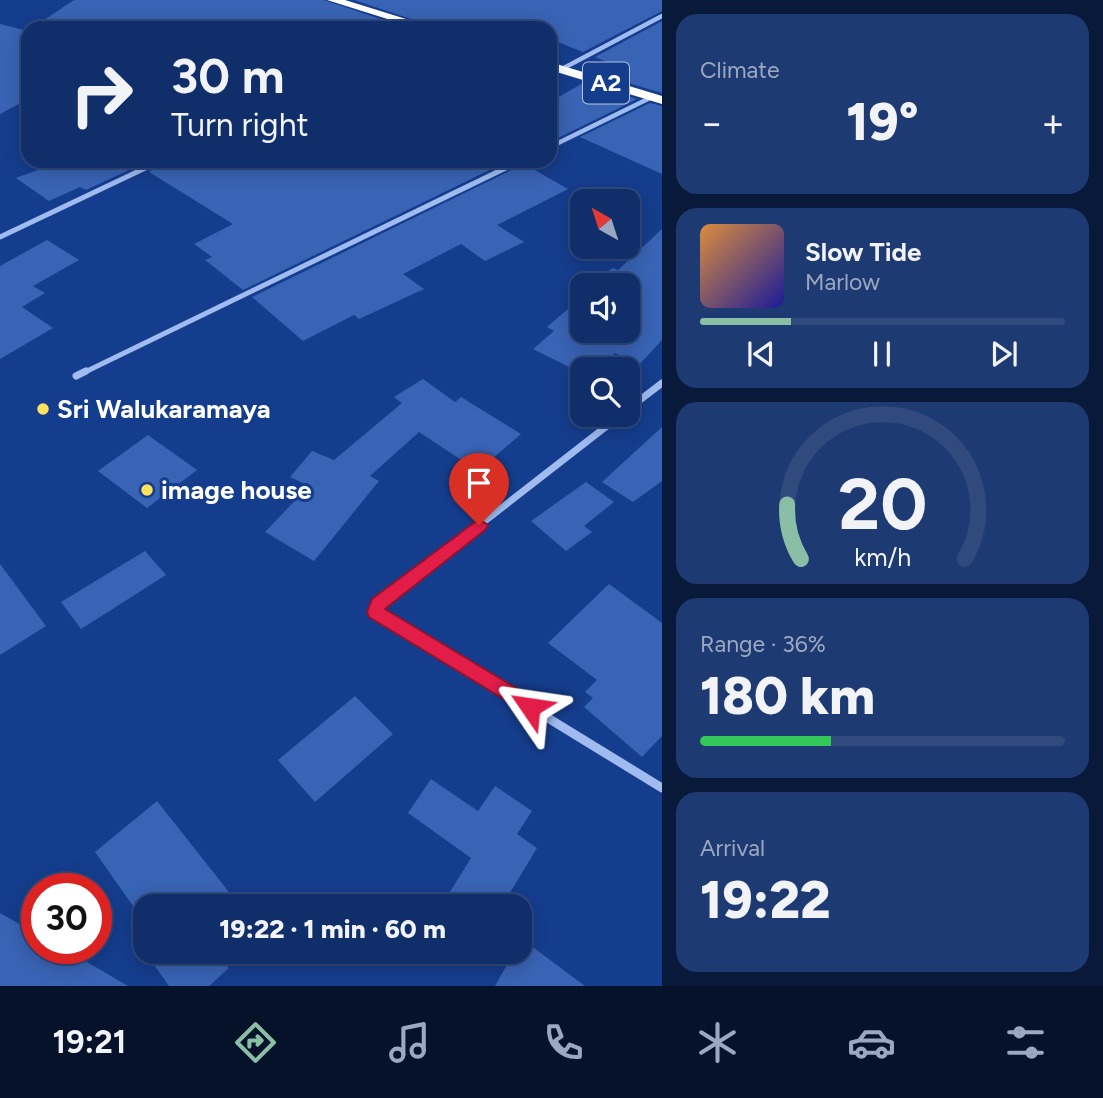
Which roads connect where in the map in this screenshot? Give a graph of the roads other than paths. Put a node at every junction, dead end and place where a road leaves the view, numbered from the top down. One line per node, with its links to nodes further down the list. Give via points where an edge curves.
1 (333, 0): 3 (highway)
2 (662, 16): 4 (street)
3 (405, 21)
4 (557, 67)
5 (557, 69): 6 (highway, A2)
6 (657, 98): 7 (street)
7 (557, 144)
8 (145, 168): 10 (street)
9 (506, 168): 11 (street)
10 (0, 237)
11 (76, 376)
12 (662, 383): 13 (street)
13 (640, 400)
14 (606, 427): 15 (street, via 378,604 376,612)
15 (662, 788)

